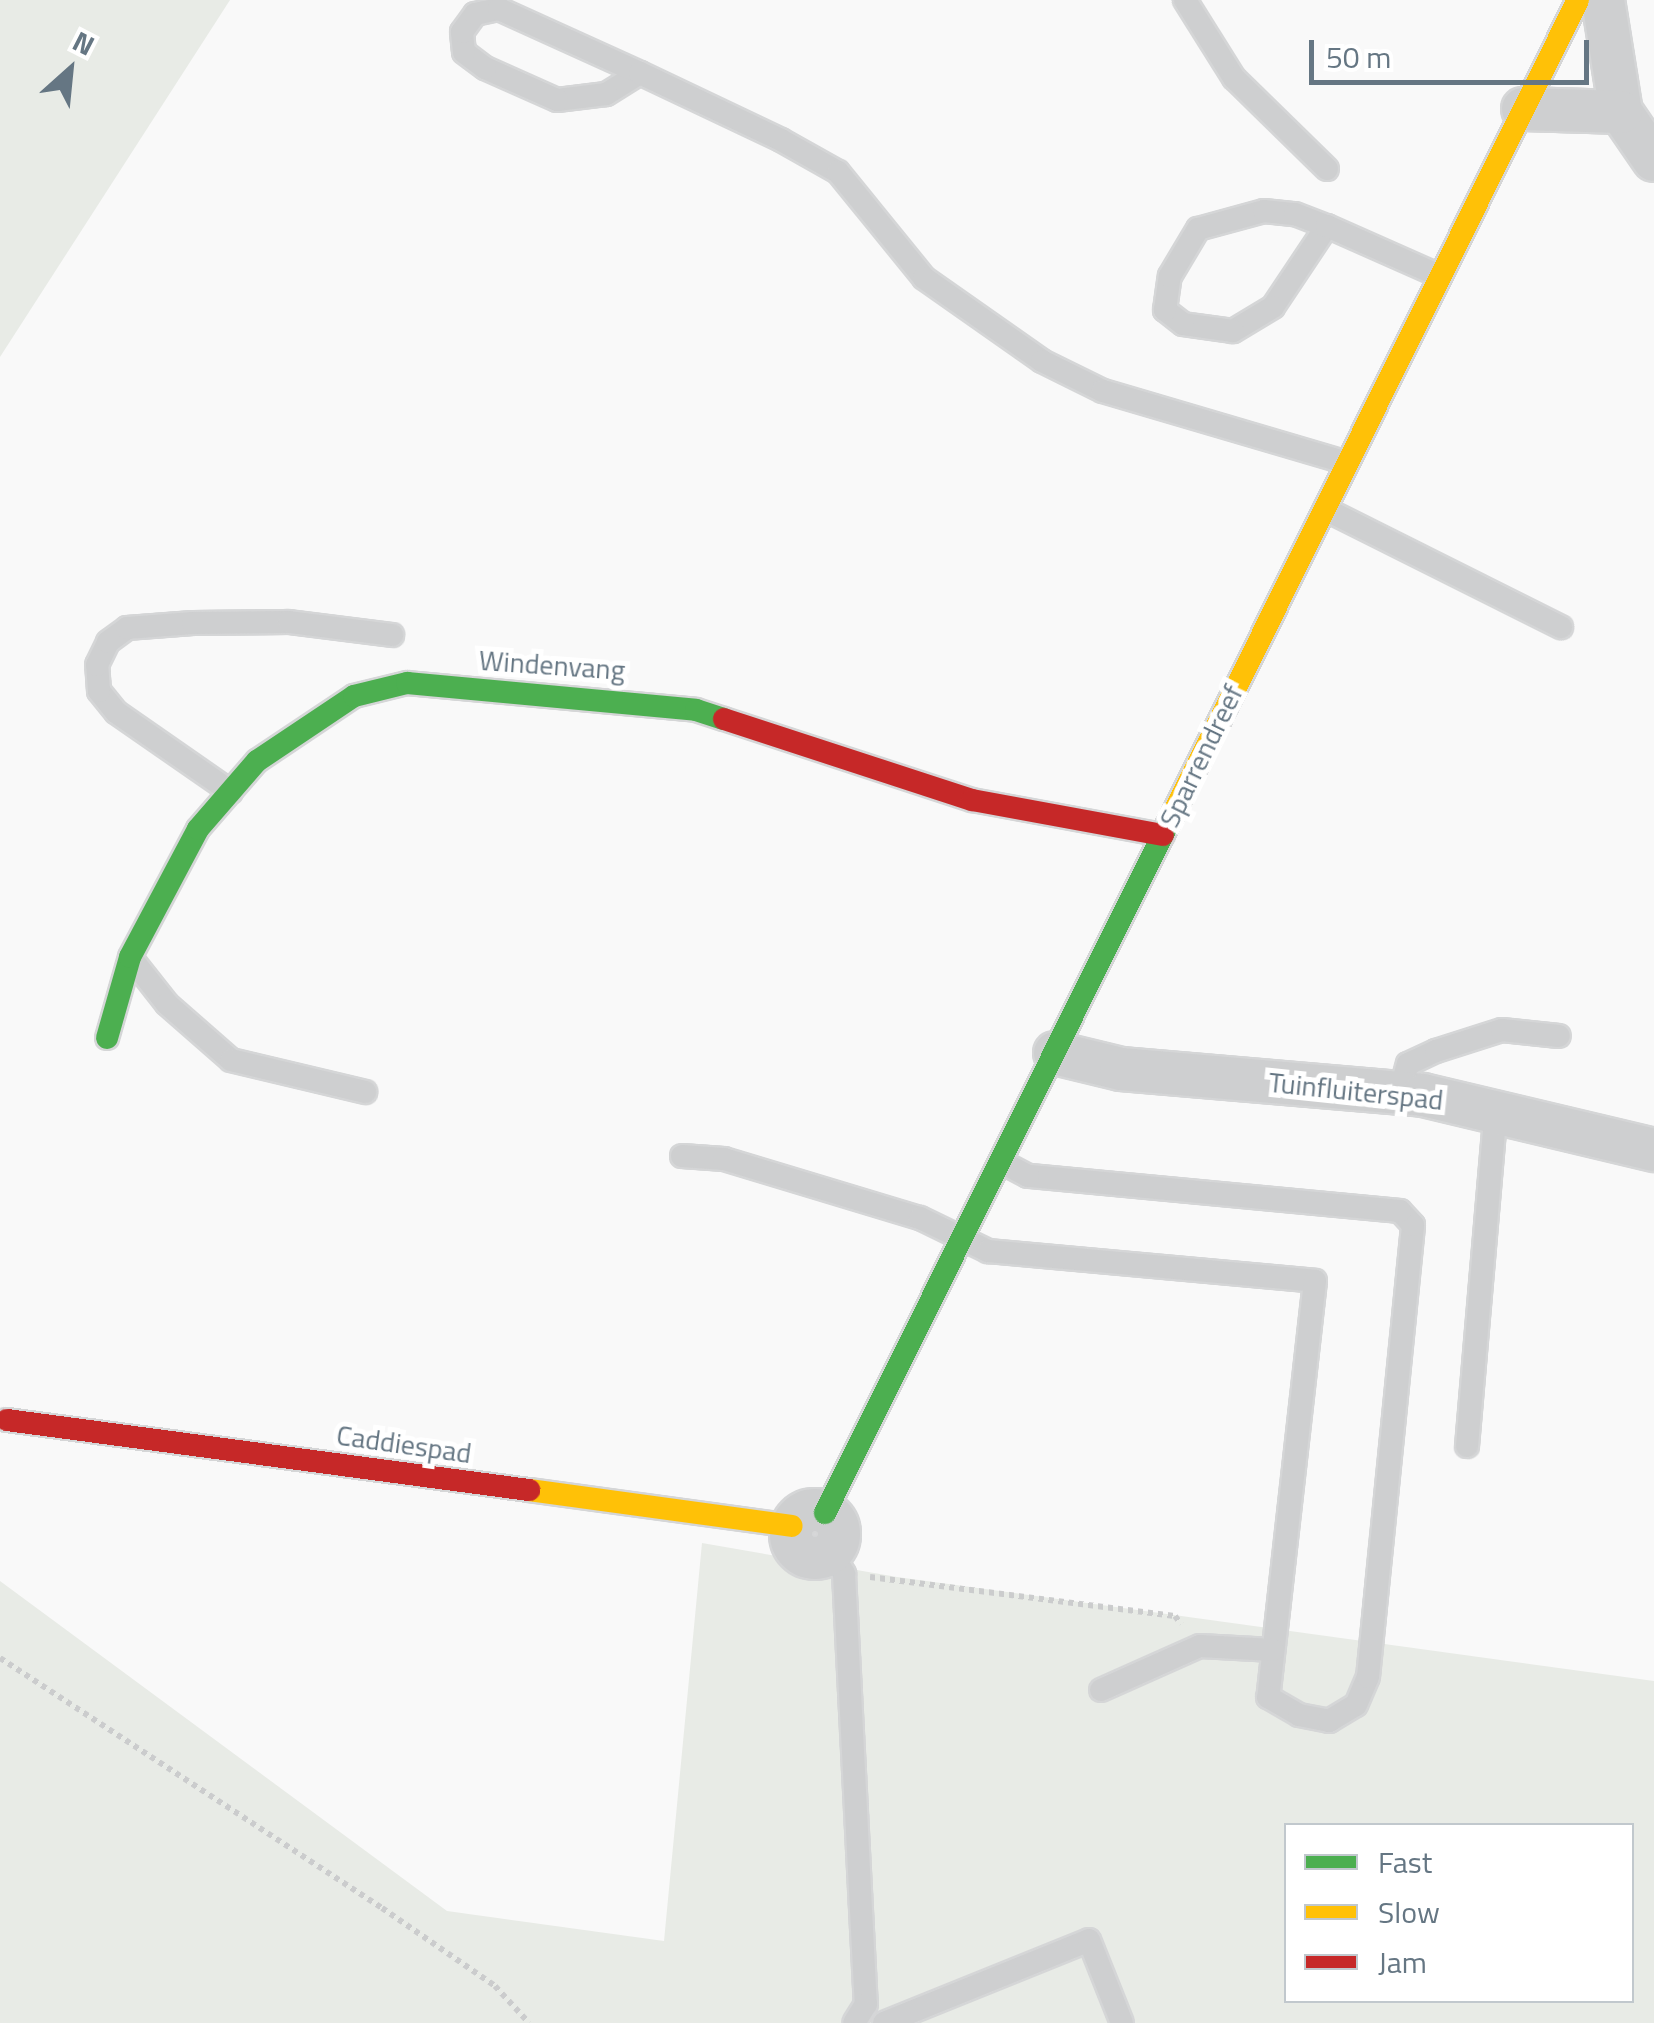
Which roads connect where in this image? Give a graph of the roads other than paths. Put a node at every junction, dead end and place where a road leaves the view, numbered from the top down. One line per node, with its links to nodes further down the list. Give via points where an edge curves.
1 (1185, 0): 8 (lane, via 1234,78)
2 (1578, 0): 5 (street, Sparrendreef)
3 (1602, 0): 6 (street)
4 (640, 73): 4 (lane, via 606,94 557,100 485,68 464,52 462,32 475,14 498,9); 11 (lane, via 838,172 924,278 1042,362 1104,392)
5 (1523, 109): 6 (street); 10 (street, Sparrendreef)
6 (1621, 112): 7 (street)
7 (1654, 160)
8 (1326, 170)
9 (1326, 226): 9 (lane, via 1264,210 1198,229 1170,276 1165,310 1196,328 1234,330 1273,307); 10 (lane)
10 (1440, 276): 11 (street, Sparrendreef)
11 (1344, 462): 12 (street, Sparrendreef)
12 (1322, 507): 13 (lane); 16 (street, Sparrendreef)
13 (1561, 627)
14 (392, 636): 15 (lane, via 289,622 193,623 127,628 108,642 97,665 107,702)
15 (230, 792): 16 (street, Windenvang, via 257,761 354,696 407,683 696,710 972,800); 17 (street, Windenvang, via 198,829)
16 (1164, 835): 20 (street, Sparrendreef)
17 (130, 957): 19 (street, Windenvang); 21 (lane, via 167,1004 230,1060)
18 (1559, 1036): 22 (lane, via 1502,1030 1436,1052 1408,1064)
19 (107, 1038)
20 (1055, 1053): 22 (street, Tuinfluiterspad, via 1121,1069); 26 (street, Sparrendreef)
21 (365, 1092)
22 (1400, 1093): 23 (street, Tuinfluiterspad)
23 (1496, 1110): 24 (street, Tuinfluiterspad); 29 (lane)
24 (1654, 1150)
25 (682, 1156): 27 (lane, via 724,1158)
26 (1002, 1162): 27 (street, Sparrendreef); 31 (lane, via 1028,1176 1400,1211 1412,1225 1368,1677 1356,1705 1330,1720 1299,1715 1268,1697)
27 (966, 1238): 30 (street, Sparrendreef); 31 (lane, via 988,1251 1315,1280)
28 (7, 1420): 30 (street, Caddiespad)
29 (1467, 1446)
30 (823, 1541): 33 (lane, via 866,2004)
31 (1273, 1650): 32 (lane, via 1200,1646)
32 (1102, 1690)
33 (854, 2023)
34 (884, 2023): 35 (lane, via 1088,1940)
35 (1122, 2023)

